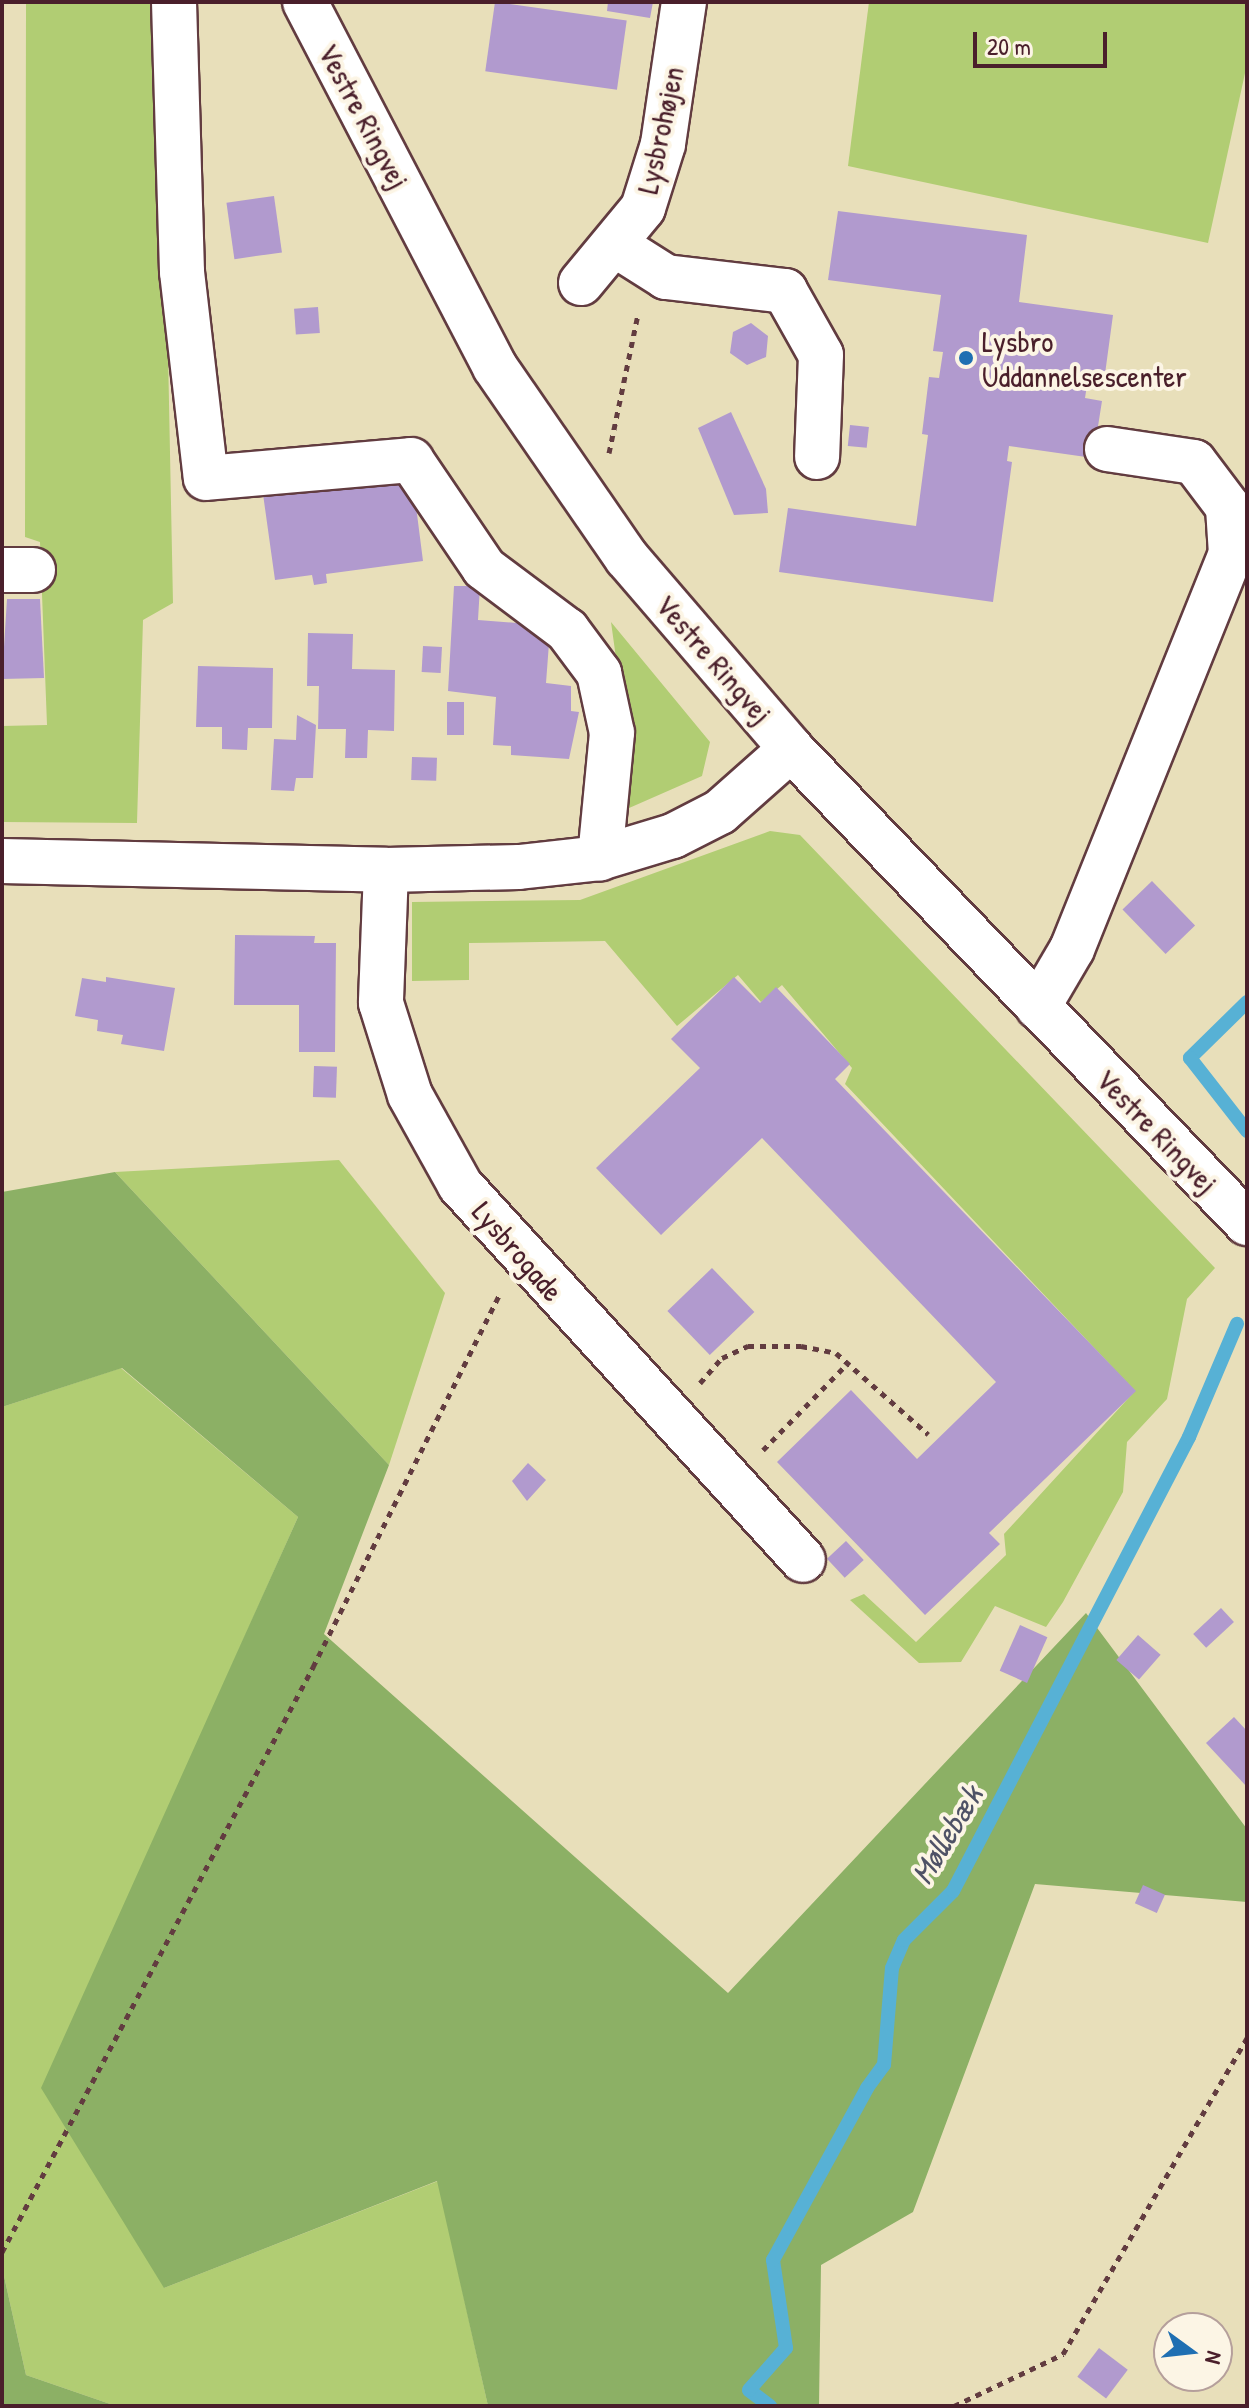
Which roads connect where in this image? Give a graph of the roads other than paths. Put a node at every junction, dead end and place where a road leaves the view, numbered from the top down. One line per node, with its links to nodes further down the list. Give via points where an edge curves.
1 (174, 2): 9 (street, via 182,272 206,478 411,460 484,568 567,630 599,673 612,733)
2 (305, 2): 8 (street, Vestre Ringvej, via 495,367 627,558)
3 (684, 2): 4 (street, Lysbrohøjen, via 663,144)
4 (633, 256): 5 (street, Lysbrohøjen); 7 (street, via 666,277 785,291 821,355)
5 (581, 283)
6 (1107, 449): 12 (street, via 1194,462 1228,507 1231,554 1072,949)
7 (817, 457)
8 (791, 749): 9 (street, via 720,812 673,836); 12 (street, Vestre Ringvej)
9 (600, 858): 11 (street, via 519,867)
10 (2, 861): 11 (street)
11 (386, 870): 14 (street, Lysbrogade, via 381,1003 410,1095 460,1185)
12 (1038, 1007): 13 (street, Vestre Ringvej)
13 (1247, 1223)
14 (803, 1560)

